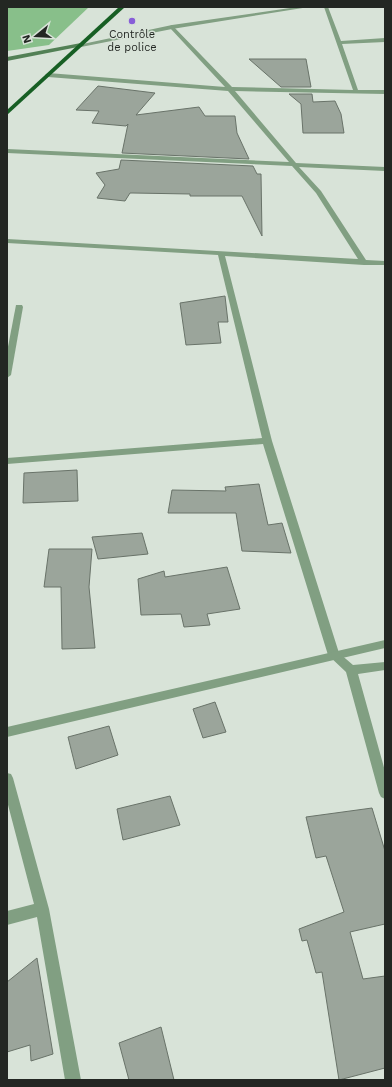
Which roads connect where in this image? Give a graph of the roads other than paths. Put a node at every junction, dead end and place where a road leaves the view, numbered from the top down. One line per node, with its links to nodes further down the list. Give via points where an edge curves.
1 (122, 7): 7 (highway)
2 (307, 7): 4 (street)
3 (326, 7): 6 (street)
4 (172, 28): 7 (street); 10 (street)
5 (385, 40): 6 (street)
6 (339, 43): 11 (street)
7 (81, 45): 8 (main road); 9 (highway)
8 (7, 58)
9 (48, 75): 10 (street); 13 (highway)
10 (230, 89): 11 (street); 15 (street)
11 (356, 91): 12 (street)
12 (385, 92)
13 (7, 113)
14 (7, 151): 15 (street)
15 (294, 165): 16 (street); 19 (street, via 319,192)
16 (385, 169)
17 (7, 241): 18 (street)
18 (220, 254): 19 (street); 23 (street)
19 (364, 263): 20 (street)
20 (385, 264)
21 (19, 307): 22 (street)
22 (7, 375)
23 (267, 440): 24 (street); 26 (street)
24 (7, 461)
25 (385, 644): 26 (street)
26 (334, 656): 28 (street); 29 (street)
27 (385, 666): 28 (street)
28 (351, 670): 31 (street)
29 (7, 732)
30 (7, 778): 32 (street)
31 (385, 793)
32 (42, 909): 33 (street); 34 (street)
33 (7, 918)
34 (73, 1080)

